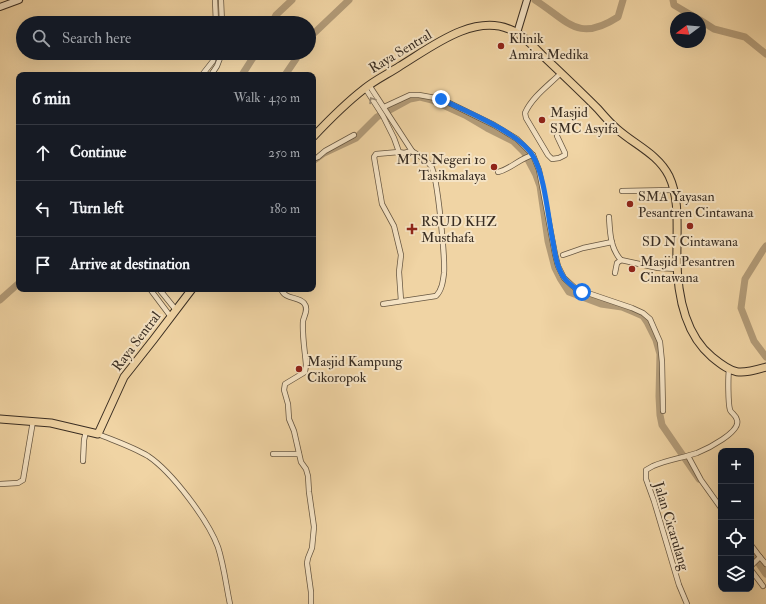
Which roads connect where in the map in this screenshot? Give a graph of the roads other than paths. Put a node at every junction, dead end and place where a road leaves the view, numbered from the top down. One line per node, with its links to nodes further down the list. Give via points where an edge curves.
1 (19, 0): 5 (main road)
2 (215, 0): 3 (street); 7 (street)
3 (221, 0): 8 (street)
4 (527, 0): 9 (main road)
5 (6, 2): 6 (main road)
6 (0, 6)
7 (216, 16)
8 (222, 16)
9 (517, 32): 14 (main road); 15 (main road, Raya Sentral, via 490,24 468,28 432,46)
10 (213, 60): 12 (street)
11 (219, 60): 13 (street)
12 (204, 72)
13 (213, 72)
14 (561, 73): 20 (street, via 538,95 525,113 552,159 559,158 565,153); 27 (main road, via 618,129 657,159 670,177)
15 (367, 87): 16 (street); 17 (main road, Raya Sentral); 21 (street, one-way to 15)
16 (386, 110): 18 (street); 24 (street, via 410,95 441,99 517,139)
17 (316, 134)
18 (402, 134): 21 (street); 22 (street)
19 (354, 135): 25 (street)
20 (557, 136)
21 (394, 138): 23 (street)
22 (412, 151): 23 (street); 39 (street, via 430,165 433,171 444,272 440,292 436,296)
23 (399, 152): 39 (street, via 376,154 374,157 382,204 394,226 402,255 399,272)
24 (528, 157): 26 (street, via 509,169); 45 (street, via 539,170 555,254 564,278 576,289 632,308 650,319 660,342)
25 (316, 158)
26 (498, 172)
27 (673, 190): 28 (street); 33 (main road, via 677,214)
28 (622, 191)
29 (609, 217): 30 (street)
30 (612, 242): 31 (street); 32 (street)
31 (563, 255)
32 (621, 260): 33 (street, via 658,268); 34 (street, via 617,263)
33 (678, 269): 44 (main road, via 682,304 692,331 708,354)
34 (615, 272)
35 (152, 292): 42 (street)
36 (161, 292): 41 (street)
37 (190, 292): 41 (main road, Raya Sentral)
38 (283, 292): 51 (street, via 306,306 303,321 305,372 285,384 284,390)
39 (401, 302): 40 (street)
40 (383, 304)
41 (176, 310): 42 (main road, Raya Sentral)
42 (171, 317): 49 (main road, Raya Sentral, via 124,377)
43 (763, 368): 44 (main road, via 741,373)
44 (730, 370): 52 (street, Jalan Cicarulang, via 730,409 737,419 737,426 726,438 700,452)
45 (663, 411)
46 (0, 419): 47 (main road)
47 (33, 421): 48 (main road); 54 (street, via 23,480 18,483)
48 (86, 431): 49 (main road); 53 (street)
49 (98, 434): 62 (street, via 149,457 161,466 183,491 217,546)
50 (273, 454): 51 (street)
51 (299, 454): 63 (street, via 308,476 313,522 313,542 307,566)
52 (686, 456): 55 (street); 64 (street, Jalan Cicarulang, via 653,466 646,470 645,476)
53 (83, 461)
54 (0, 484)
55 (718, 504)
56 (754, 550): 57 (street)
57 (759, 559): 58 (street); 59 (street)
58 (754, 563)
59 (766, 564)
60 (754, 574): 61 (street)
61 (763, 586)
62 (230, 604)
63 (311, 604)
64 (687, 604)

